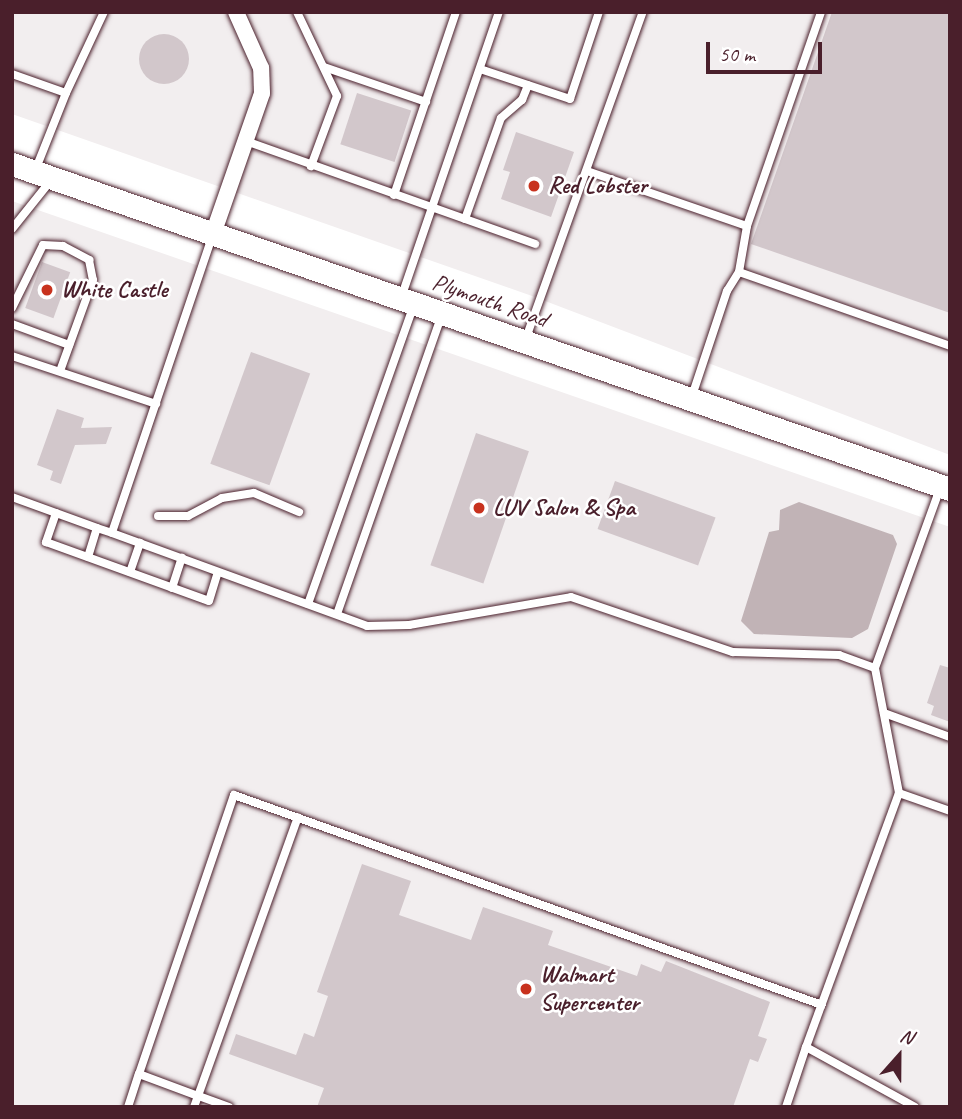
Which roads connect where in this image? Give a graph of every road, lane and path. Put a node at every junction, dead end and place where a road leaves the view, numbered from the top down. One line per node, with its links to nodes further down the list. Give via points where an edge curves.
1 (104, 12): 13 (lane)
2 (236, 12): 15 (street, via 263,82)
3 (298, 12): 9 (lane)
4 (456, 12): 14 (lane)
5 (499, 12): 10 (lane)
6 (599, 12): 12 (lane, via 570,99)
7 (643, 12): 18 (lane)
8 (821, 12): 23 (lane)
9 (324, 67): 14 (lane); 17 (lane, via 337,96)
10 (480, 69): 12 (lane); 21 (lane)
11 (12, 74): 13 (lane)
12 (528, 85): 22 (lane, via 522,100 501,118)
13 (66, 93): 19 (lane)
14 (426, 103): 20 (lane)
15 (246, 141): 17 (lane); 25 (street)
16 (12, 164): 19 (main road, Plymouth Road)
17 (311, 166): 20 (lane)
18 (587, 171): 23 (lane); 32 (lane)
19 (44, 175): 24 (lane); 25 (main road, Plymouth Road)
20 (394, 195): 21 (lane)
21 (432, 208): 22 (lane); 28 (lane)
22 (465, 219): 26 (lane)
23 (747, 226): 27 (lane)
24 (12, 229)
25 (213, 234): 28 (main road, Plymouth Road); 38 (lane)
26 (535, 244)
27 (739, 272): 34 (lane); 37 (lane, via 727,291)
28 (408, 300): 30 (main road, Plymouth Road); 52 (lane)
29 (12, 308): 33 (lane, via 43,245 84,256 93,280)
30 (443, 312): 32 (main road, Plymouth Road); 53 (lane)
31 (12, 324): 33 (lane)
32 (525, 341): 37 (main road, Plymouth Road)
33 (69, 345): 36 (lane)
34 (950, 346)
35 (12, 356): 36 (lane)
36 (60, 371): 38 (lane)
37 (691, 399): 39 (main road, Plymouth Road)
38 (156, 404): 45 (lane)
39 (945, 487): 54 (lane)
40 (12, 497): 42 (lane)
41 (299, 512): 43 (lane, via 254,493 222,498 188,516)
42 (56, 513): 44 (lane); 47 (lane, via 46,542)
43 (158, 516)
44 (97, 528): 45 (lane); 47 (lane)
45 (112, 533): 46 (lane)
46 (140, 543): 48 (lane); 49 (lane)
47 (88, 557): 49 (lane)
48 (182, 558): 50 (lane); 51 (lane)
49 (130, 572): 51 (lane)
50 (218, 572): 51 (lane, via 209,601); 52 (lane)
51 (172, 588)
52 (308, 604): 53 (lane)
53 (337, 614): 54 (lane, via 367,625 410,625 571,597 733,652 839,656)
54 (875, 668): 55 (lane)
55 (884, 713): 56 (lane); 57 (lane)
56 (950, 737)
57 (900, 793): 58 (lane); 60 (lane)
58 (950, 811)
59 (298, 817): 60 (lane); 62 (lane, via 234,795); 63 (lane)
60 (822, 1005): 61 (lane)
61 (806, 1047): 67 (lane); 68 (lane)
62 (139, 1074): 63 (lane); 64 (lane)
63 (198, 1096): 65 (lane); 66 (lane)
64 (128, 1107)
65 (194, 1107)
66 (229, 1107)
67 (786, 1107)
68 (915, 1107)

